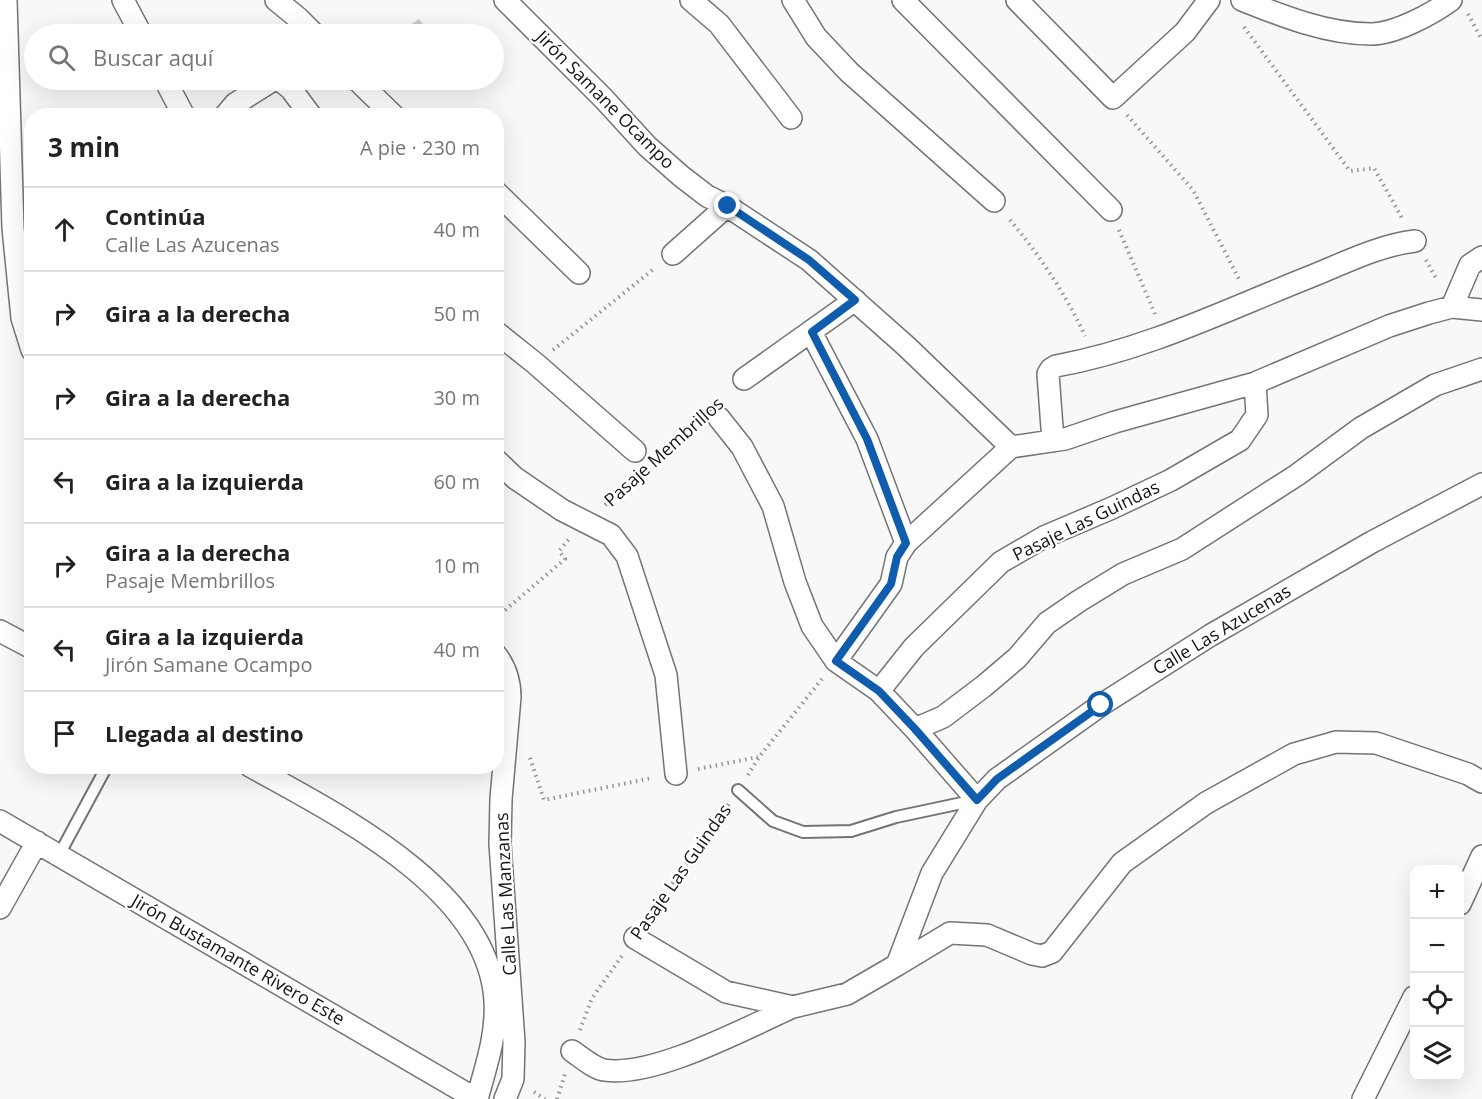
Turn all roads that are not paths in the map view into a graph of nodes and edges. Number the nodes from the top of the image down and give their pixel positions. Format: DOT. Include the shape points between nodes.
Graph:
graph roads {
  1 [pos="6,0"];
  2 [pos="123,0"];
  3 [pos="276,0"];
  4 [pos="505,0"];
  5 [pos="691,0"];
  6 [pos="793,0"];
  7 [pos="903,0"];
  8 [pos="1017,0"];
  9 [pos="1209,0"];
  10 [pos="1459,5"];
  11 [pos="1240,9"];
  12 [pos="136,24"];
  13 [pos="304,24"];
  14 [pos="170,90"];
  15 [pos="257,90"];
  16 [pos="292,90"];
  17 [pos="367,90"];
  18 [pos="180,108"];
  19 [pos="232,108"];
  20 [pos="305,108"];
  21 [pos="386,108"];
  22 [pos="791,118"];
  23 [pos="504,200"];
  24 [pos="994,201"];
  25 [pos="728,206"];
  26 [pos="1111,210"];
  27 [pos="15,227"];
  28 [pos="1415,241"];
  29 [pos="673,254"];
  30 [pos="1482,257"];
  31 [pos="579,273"];
  32 [pos="855,300"];
  33 [pos="1452,307"];
  34 [pos="1482,310"];
  35 [pos="24,324"];
  36 [pos="812,332"];
  37 [pos="504,338"];
  38 [pos="1482,369"];
  39 [pos="744,379"];
  40 [pos="1255,383"];
  41 [pos="710,418"];
  42 [pos="1053,441"];
  43 [pos="1011,447"];
  44 [pos="635,452"];
  45 [pos="504,468"];
  46 [pos="1482,484"];
  47 [pos="906,543"];
  48 [pos="0,632"];
  49 [pos="24,644"];
  50 [pos="836,661"];
  51 [pos="504,667"];
  52 [pos="879,691"];
  53 [pos="915,729"];
  54 [pos="504,765"];
  55 [pos="103,774"];
  56 [pos="264,774"];
  57 [pos="503,774"];
  58 [pos="676,774"];
  59 [pos="1482,782"];
  60 [pos="738,790"];
  61 [pos="977,800"];
  62 [pos="0,821"];
  63 [pos="37,842"];
  64 [pos="59,855"];
  65 [pos="1482,856"];
  66 [pos="1464,895"];
  67 [pos="0,908"];
  68 [pos="634,938"];
  69 [pos="897,966"];
  70 [pos="1410,1005"];
  71 [pos="793,1006"];
  72 [pos="572,1051"];
  73 [pos="450,1093"];
  74 [pos="476,1099"];
  75 [pos="505,1099"];
  76 [pos="1363,1099"];
  1 -- 27 [label="street"];
  2 -- 12 [label="street"];
  3 -- 13 [label="street"];
  4 -- 25 [label="street, Jirón Samane Ocampo" via="647,146 681,176"];
  5 -- 22 [label="street" via="718,24"];
  6 -- 24 [label="street" via="816,37 849,72"];
  7 -- 26 [label="street"];
  8 -- 9 [label="street" via="1113,99 1185,32"];
  10 -- 11 [label="street" via="1373,34"];
  14 -- 18 [label="street"];
  15 -- 19 [label="street"];
  16 -- 20 [label="street"];
  17 -- 21 [label="street"];
  23 -- 31 [label="street"];
  25 -- 29 [label="street"];
  25 -- 32 [label="street, Jirón Samane Ocampo" via="809,260"];
  27 -- 35 [label="street"];
  28 -- 42 [label="street" via="1348,261 1165,337 1095,359 1056,366 1048,374"];
  30 -- 33 [label="street" via="1470,266"];
  32 -- 36 [label="street"];
  32 -- 43 [label="street, Jirón Samane Ocampo"];
  33 -- 34 [label="street"];
  33 -- 40 [label="street" via="1389,326"];
  36 -- 39 [label="street"];
  36 -- 47 [label="street" via="867,439"];
  37 -- 44 [label="street"];
  38 -- 53 [label="street" via="1435,385 1361,428 1297,475 1182,549 1123,574 1080,601 1047,623 1017,658 984,686 943,717"];
  40 -- 42 [label="street"];
  40 -- 52 [label="street, Pasaje Las Guindas" via="1257,415 1240,440 1171,480 1044,537 1001,562 914,647"];
  41 -- 50 [label="street" via="742,447 773,506 812,626"];
  42 -- 43 [label="street"];
  43 -- 47 [label="street"];
  45 -- 58 [label="street" via="562,510 611,535 627,556 666,675"];
  46 -- 61 [label="street, Calle Las Azucenas" via="1211,635 1091,712 997,779"];
  47 -- 50 [label="street" via="897,557 891,584"];
  48 -- 49 [label="street"];
  50 -- 52 [label="street"];
  51 -- 54 [label="street, Calle Las Manzanas" via="510,682"];
  52 -- 53 [label="street"];
  53 -- 61 [label="street"];
  55 -- 64 [label="lane"];
  56 -- 74 [label="street" via="393,852 430,882 462,918 487,960 495,1000 493,1045"];
  57 -- 75 [label="street, Calle Las Manzanas" via="500,844 514,1042 513,1079"];
  59 -- 69 [label="street" via="1376,743 1336,742 1294,754 1206,803 1122,863 1052,952 1042,956 987,935 950,933"];
  60 -- 61 [label="lane" via="773,821 803,832 851,831"];
  61 -- 69 [label="street, Calle Las Azucenas" via="932,873"];
  62 -- 63 [label="street, Jirón Bustamante Rivero Este"];
  63 -- 64 [label="street, Jirón Bustamante Rivero Este"];
  63 -- 67 [label="street"];
  64 -- 73 [label="street, Jirón Bustamante Rivero Este"];
  65 -- 66 [label="street"];
  68 -- 71 [label="street" via="726,992"];
  69 -- 71 [label="street" via="847,994"];
  70 -- 76 [label="street"];
  71 -- 72 [label="street" via="677,1058 626,1071 601,1069"];
  73 -- 74 [label="street, Jirón Bustamante Rivero Este"];
}
